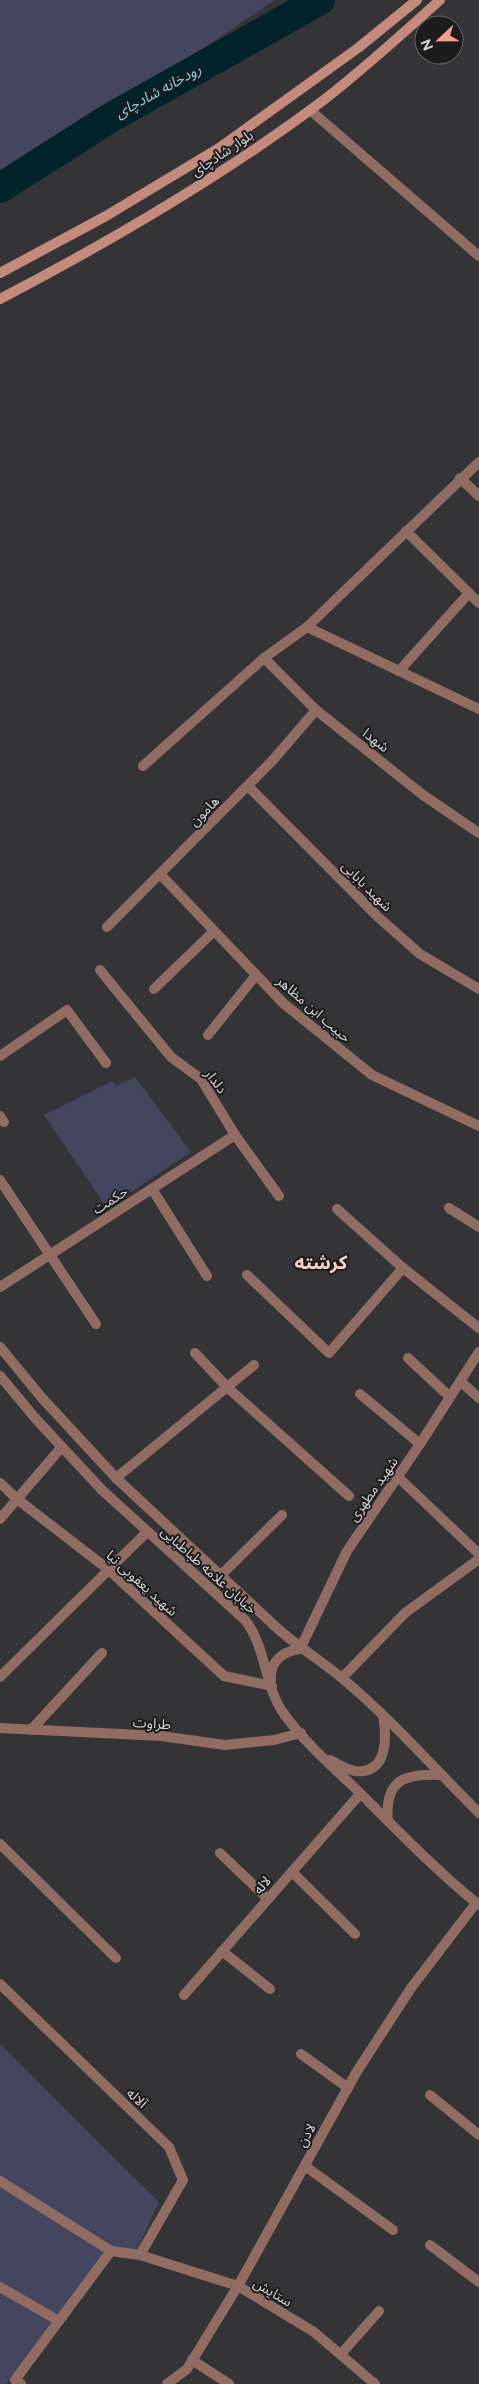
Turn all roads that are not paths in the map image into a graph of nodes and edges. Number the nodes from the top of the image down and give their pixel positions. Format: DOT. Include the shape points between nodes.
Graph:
graph roads {
  1 [pos="417,0"];
  2 [pos="440,0"];
  3 [pos="310,110"];
  4 [pos="479,256"];
  5 [pos="0,273"];
  6 [pos="0,299"];
  7 [pos="479,462"];
  8 [pos="460,478"];
  9 [pos="479,496"];
  10 [pos="406,531"];
  11 [pos="469,593"];
  12 [pos="479,602"];
  13 [pos="307,627"];
  14 [pos="264,658"];
  15 [pos="399,671"];
  16 [pos="479,709"];
  17 [pos="316,710"];
  18 [pos="143,766"];
  19 [pos="248,786"];
  20 [pos="479,834"];
  21 [pos="160,874"];
  22 [pos="107,927"];
  23 [pos="214,931"];
  24 [pos="100,970"];
  25 [pos="256,975"];
  26 [pos="479,988"];
  27 [pos="154,989"];
  28 [pos="208,1035"];
  29 [pos="0,1056"];
  30 [pos="106,1063"];
  31 [pos="479,1126"];
  32 [pos="235,1134"];
  33 [pos="0,1180"];
  34 [pos="152,1188"];
  35 [pos="279,1196"];
  36 [pos="449,1208"];
  37 [pos="337,1209"];
  38 [pos="479,1227"];
  39 [pos="50,1255"];
  40 [pos="402,1268"];
  41 [pos="247,1275"];
  42 [pos="207,1276"];
  43 [pos="0,1288"];
  44 [pos="96,1324"];
  45 [pos="479,1328"];
  46 [pos="0,1346"];
  47 [pos="479,1352"];
  48 [pos="195,1353"];
  49 [pos="408,1358"];
  50 [pos="254,1366"];
  51 [pos="0,1376"];
  52 [pos="460,1381"];
  53 [pos="228,1388"];
  54 [pos="360,1394"];
  55 [pos="450,1396"];
  56 [pos="479,1398"];
  57 [pos="75,1436"];
  58 [pos="420,1444"];
  59 [pos="61,1448"];
  60 [pos="398,1477"];
  61 [pos="116,1478"];
  62 [pos="0,1483"];
  63 [pos="102,1490"];
  64 [pos="349,1496"];
  65 [pos="17,1499"];
  66 [pos="282,1515"];
  67 [pos="0,1520"];
  68 [pos="160,1520"];
  69 [pos="147,1532"];
  70 [pos="479,1554"];
  71 [pos="479,1559"];
  72 [pos="108,1570"];
  73 [pos="220,1576"];
  74 [pos="300,1648"];
  75 [pos="102,1653"];
  76 [pos="0,1677"];
  77 [pos="342,1678"];
  78 [pos="272,1686"];
  79 [pos="383,1715"];
  80 [pos="0,1728"];
  81 [pos="31,1730"];
  82 [pos="301,1733"];
  83 [pos="322,1756"];
  84 [pos="442,1776"];
  85 [pos="360,1794"];
  86 [pos="479,1813"];
  87 [pos="388,1821"];
  88 [pos="0,1844"];
  89 [pos="220,1853"];
  90 [pos="292,1872"];
  91 [pos="268,1899"];
  92 [pos="477,1904"];
  93 [pos="356,1934"];
  94 [pos="222,1951"];
  95 [pos="116,1958"];
  96 [pos="0,1984"];
  97 [pos="270,1989"];
  98 [pos="184,1995"];
  99 [pos="301,2054"];
  100 [pos="348,2088"];
  101 [pos="430,2095"];
  102 [pos="479,2134"];
  103 [pos="304,2166"];
  104 [pos="0,2181"];
  105 [pos="393,2230"];
  106 [pos="430,2245"];
  107 [pos="111,2251"];
  108 [pos="140,2255"];
  109 [pos="479,2282"];
  110 [pos="0,2286"];
  111 [pos="238,2286"];
  112 [pos="379,2311"];
  113 [pos="59,2321"];
  114 [pos="341,2354"];
  115 [pos="192,2360"];
  116 [pos="21,2384"];
  117 [pos="167,2384"];
  118 [pos="228,2384"];
  119 [pos="375,2384"];
  1 -- 5 [label="main road, بلوار شادچای" via="358,48 219,148 106,216"];
  2 -- 3 [label="main road, بلوار شادچای" via="377,58"];
  3 -- 4 [label="street"];
  3 -- 6 [label="main road, بلوار شادچای" via="205,182 91,251"];
  7 -- 8 [label="street"];
  8 -- 9 [label="street"];
  8 -- 10 [label="street"];
  10 -- 11 [label="street"];
  10 -- 13 [label="street"];
  11 -- 12 [label="street"];
  11 -- 15 [label="street"];
  13 -- 14 [label="street"];
  13 -- 15 [label="street"];
  14 -- 17 [label="street, شهدا"];
  14 -- 18 [label="street"];
  15 -- 16 [label="street"];
  17 -- 19 [label="street, هامون"];
  17 -- 20 [label="street, شهدا"];
  19 -- 21 [label="street, هامون"];
  19 -- 26 [label="street, شهید بابایی" via="392,930 420,954"];
  21 -- 22 [label="street, هامون"];
  21 -- 23 [label="street, حبیب ابن مظاهر"];
  23 -- 25 [label="street, حبیب ابن مظاهر"];
  23 -- 27 [label="street"];
  24 -- 32 [label="street, دلدار" via="171,1057 201,1079"];
  25 -- 28 [label="street"];
  25 -- 31 [label="street, حبیب ابن مظاهر" via="283,1003 372,1075"];
  29 -- 30 [label="street" via="67,1010"];
  32 -- 34 [label="street, حکمت"];
  32 -- 35 [label="street, دلدار"];
  33 -- 39 [label="street"];
  34 -- 39 [label="street, حکمت"];
  34 -- 42 [label="street"];
  36 -- 38 [label="street"];
  37 -- 40 [label="street"];
  39 -- 43 [label="street, حکمت"];
  39 -- 44 [label="street"];
  40 -- 41 [label="street" via="329,1353"];
  40 -- 45 [label="street"];
  46 -- 57 [label="street, خیابان علامه طباطبایی"];
  47 -- 52 [label="street, شهید مطهری"];
  48 -- 53 [label="street"];
  49 -- 55 [label="street"];
  50 -- 53 [label="street"];
  51 -- 59 [label="street, خیابان علامه طباطبایی"];
  52 -- 55 [label="street, شهید مطهری"];
  52 -- 56 [label="street"];
  53 -- 61 [label="street"];
  53 -- 64 [label="street"];
  54 -- 58 [label="street"];
  55 -- 58 [label="street, شهید مطهری"];
  57 -- 59 [label="street"];
  57 -- 61 [label="street, خیابان علامه طباطبایی"];
  58 -- 60 [label="street, شهید مطهری"];
  59 -- 63 [label="street, خیابان علامه طباطبایی"];
  59 -- 65 [label="street"];
  60 -- 70 [label="street"];
  60 -- 74 [label="street, شهید مطهری" via="347,1551"];
  61 -- 63 [label="street"];
  61 -- 68 [label="street, خیابان علامه طباطبایی"];
  62 -- 65 [label="street, شهید یعقوبی نیا"];
  63 -- 69 [label="street, خیابان علامه طباطبایی"];
  65 -- 67 [label="street"];
  65 -- 72 [label="street, شهید یعقوبی نیا"];
  66 -- 73 [label="street"];
  68 -- 69 [label="street"];
  68 -- 73 [label="street, خیابان علامه طباطبایی"];
  69 -- 72 [label="street"];
  69 -- 78 [label="street, خیابان علامه طباطبایی" via="245,1620 258,1641"];
  71 -- 77 [label="street" via="405,1613"];
  72 -- 76 [label="street"];
  72 -- 78 [label="street, شهید یعقوبی نیا" via="224,1676"];
  73 -- 74 [label="street, خیابان علامه طباطبایی"];
  74 -- 77 [label="street, خیابان علامه طباطبایی"];
  74 -- 78 [label="street" via="280,1656 273,1665"];
  75 -- 81 [label="street"];
  77 -- 79 [label="street, خیابان علامه طباطبایی"];
  78 -- 82 [label="street, خیابان علامه طباطبایی" via="283,1713"];
  79 -- 83 [label="street" via="386,1732 384,1753 367,1771 354,1771"];
  79 -- 84 [label="street, خیابان علامه طباطبایی"];
  80 -- 81 [label="street, طراوت"];
  81 -- 82 [label="street, طراوت" via="161,1736 225,1745 274,1740"];
  82 -- 83 [label="street, خیابان علامه طباطبایی"];
  83 -- 85 [label="street, خیابان علامه طباطبایی"];
  84 -- 86 [label="street, خیابان علامه طباطبایی"];
  84 -- 87 [label="street" via="416,1775 400,1780 388,1796"];
  85 -- 87 [label="street, خیابان علامه طباطبایی"];
  85 -- 90 [label="street, لاله"];
  87 -- 92 [label="street, خیابان علامه طباطبایی"];
  88 -- 95 [label="street"];
  89 -- 91 [label="street"];
  90 -- 91 [label="street, لاله"];
  90 -- 93 [label="street"];
  91 -- 94 [label="street, لاله"];
  92 -- 100 [label="street, لادن" via="411,1988"];
  94 -- 97 [label="street"];
  94 -- 98 [label="street, لاله"];
  96 -- 108 [label="street, آلاله" via="169,2147 183,2180"];
  99 -- 100 [label="street"];
  100 -- 103 [label="street, لادن"];
  101 -- 102 [label="street"];
  103 -- 105 [label="street"];
  103 -- 111 [label="street, لادن"];
  104 -- 107 [label="street"];
  106 -- 109 [label="street"];
  107 -- 108 [label="street, ستایش"];
  107 -- 113 [label="street"];
  108 -- 111 [label="street, ستایش"];
  110 -- 113 [label="street"];
  111 -- 114 [label="street, ستایش" via="314,2332"];
  111 -- 115 [label="street, لادن"];
  112 -- 114 [label="street"];
  113 -- 116 [label="street" via="15,2380"];
  114 -- 119 [label="street, ستایش"];
  115 -- 117 [label="street, لادن" via="187,2369"];
  115 -- 118 [label="street"];
}
